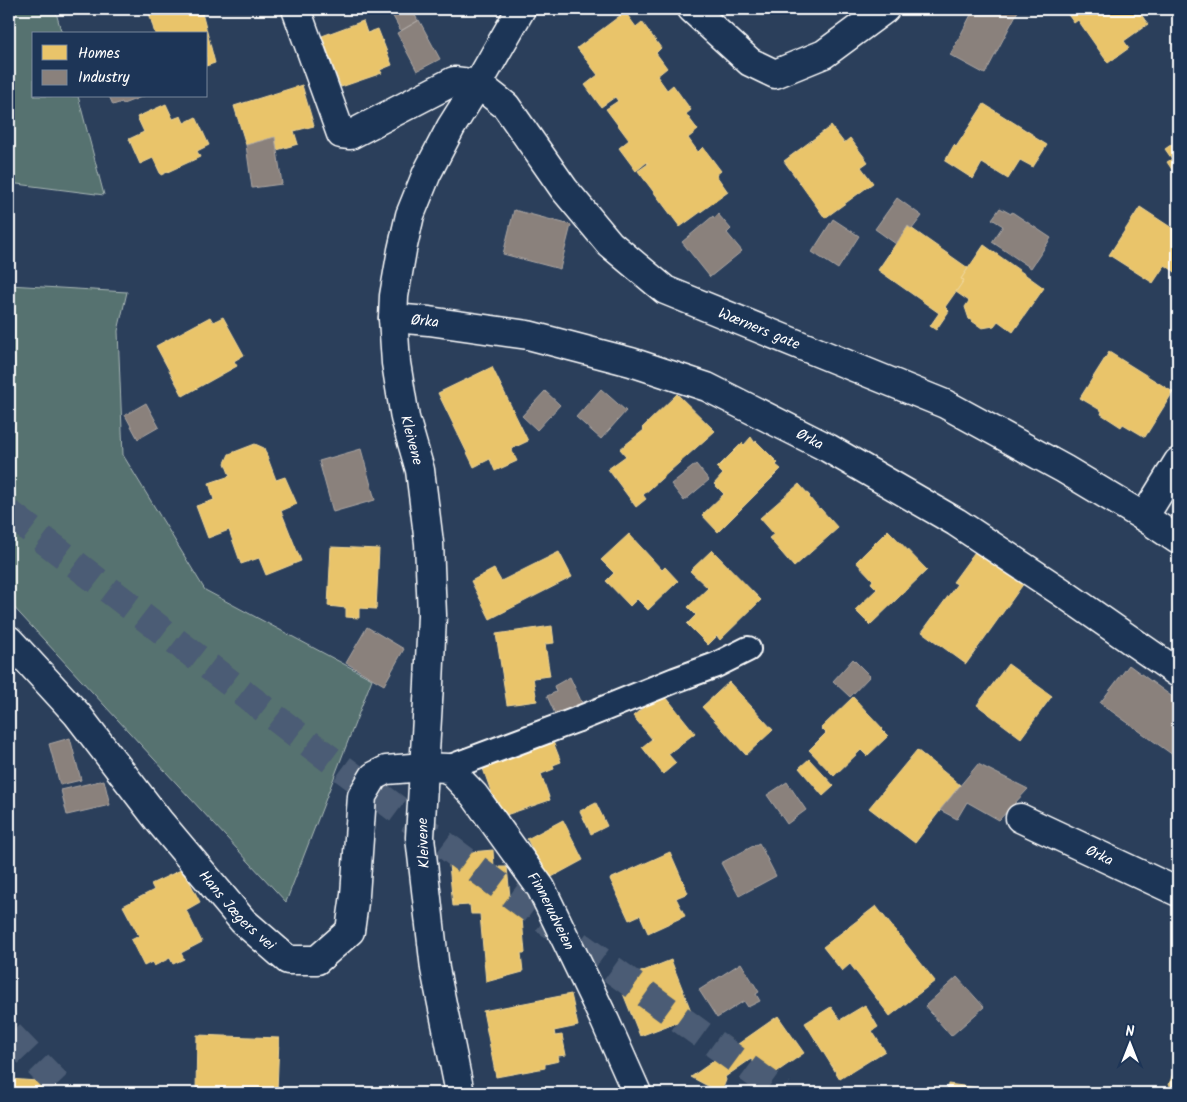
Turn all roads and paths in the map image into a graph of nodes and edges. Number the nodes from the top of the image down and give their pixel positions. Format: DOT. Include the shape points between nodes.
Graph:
graph roads {
  1 [pos="296,9"];
  2 [pos="521,9"];
  3 [pos="692,9"];
  4 [pos="885,9"];
  5 [pos="478,84"];
  6 [pos="394,307"];
  7 [pos="1178,462"];
  8 [pos="1144,517"];
  9 [pos="1178,540"];
  10 [pos="9,640"];
  11 [pos="748,649"];
  12 [pos="1178,673"];
  13 [pos="436,767"];
  14 [pos="1020,818"];
  15 [pos="1178,892"];
  16 [pos="460,1093"];
  17 [pos="637,1093"];
  1 -- 5 [label="street" via="342,134 350,135 454,81"];
  2 -- 5 [label="street"];
  3 -- 4 [label="street" via="750,62 775,74 824,54"];
  5 -- 6 [label="street, Kleivene" via="427,173 410,215"];
  5 -- 8 [label="street, Wærners gate" via="506,106 564,189 610,244 665,290 945,404"];
  6 -- 12 [label="street, Ørka" via="429,321 528,335 631,362 707,387 828,448 956,522"];
  6 -- 13 [label="street, Kleivene" via="396,363 405,418 420,470 429,543"];
  7 -- 8 [label="street"];
  8 -- 9 [label="street, Wærners gate"];
  10 -- 13 [label="street, Hans Jægers vei" via="77,714 159,822 243,921 288,960 317,960 350,931 362,796 374,776 386,770"];
  11 -- 13 [label="lane" via="716,665 576,720"];
  13 -- 16 [label="street, Kleivene" via="420,836 435,969"];
  13 -- 17 [label="street, Finnerudveien" via="474,795 541,888"];
  14 -- 15 [label="street, Ørka"];
}
